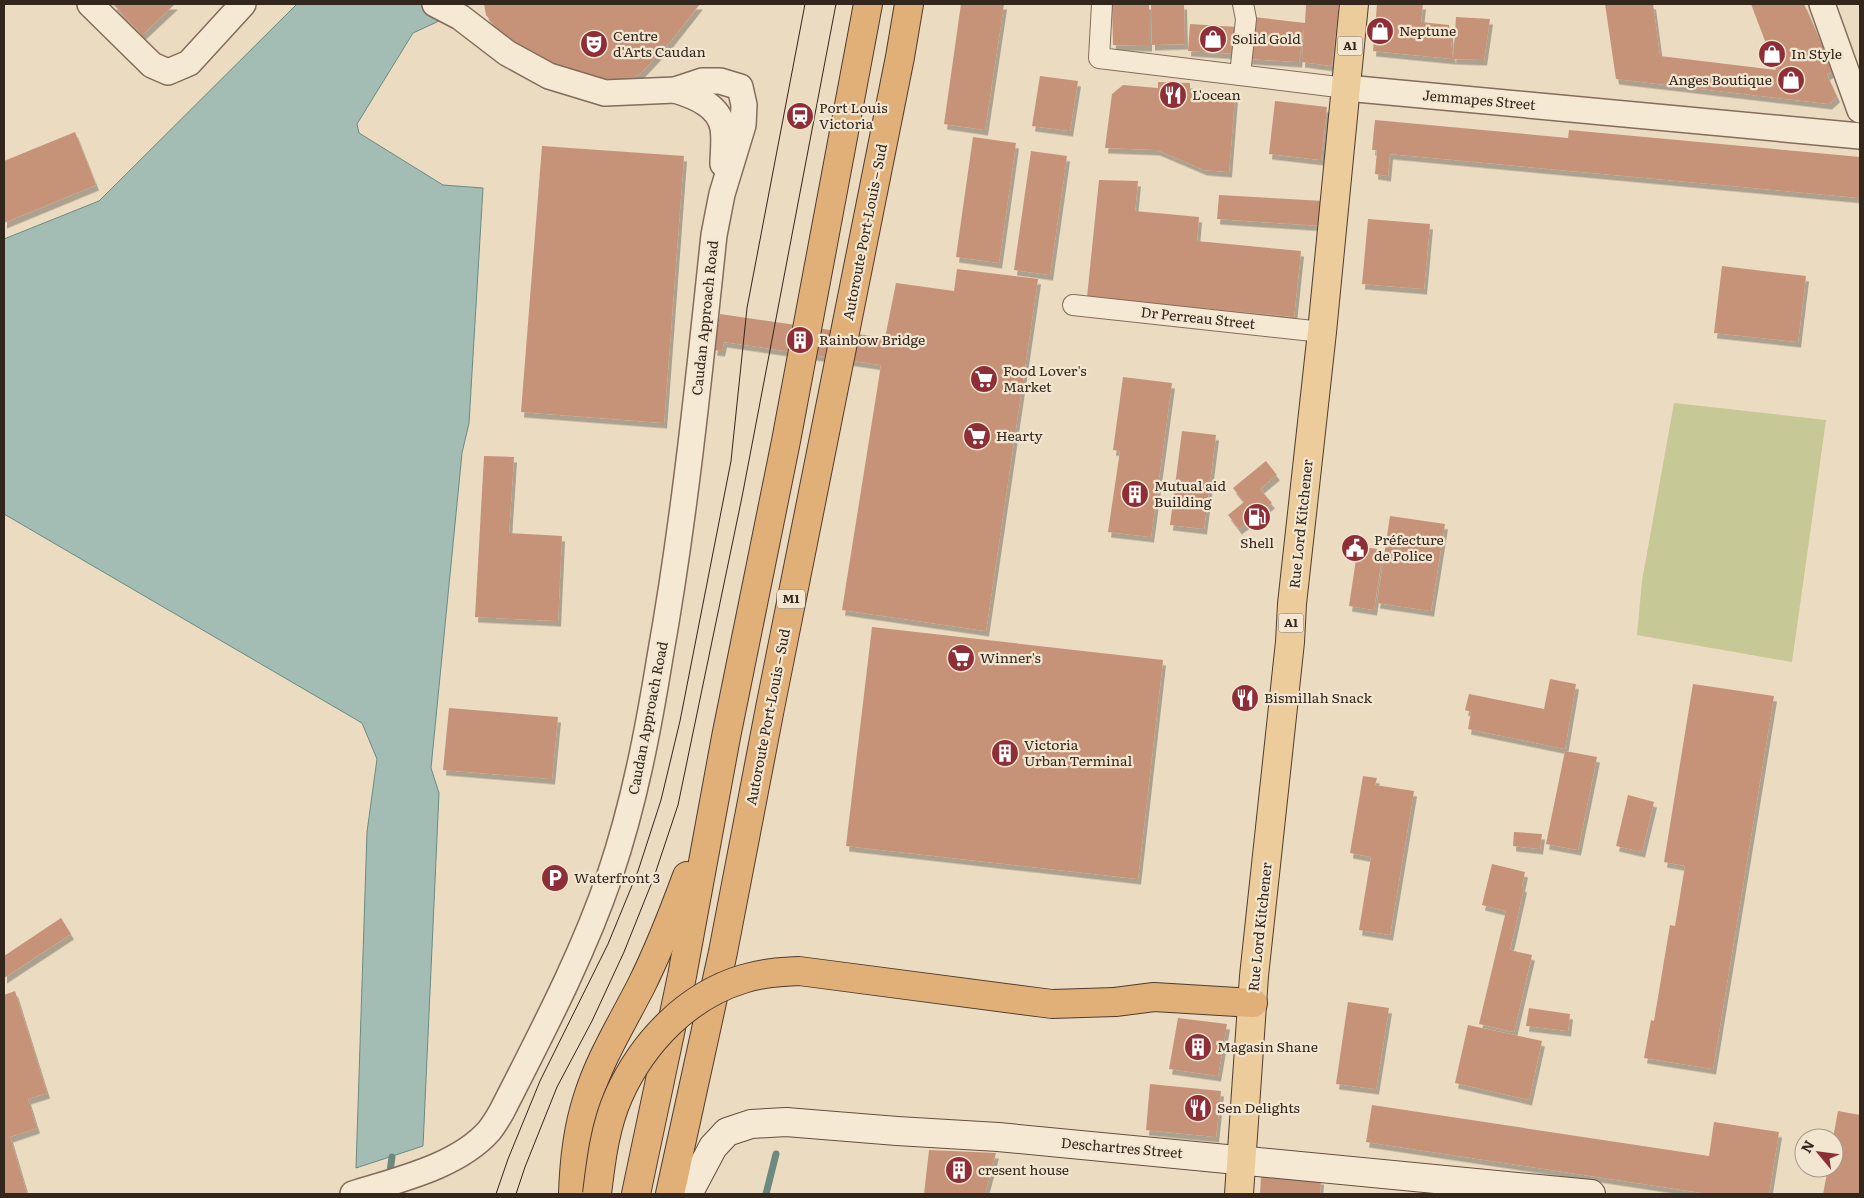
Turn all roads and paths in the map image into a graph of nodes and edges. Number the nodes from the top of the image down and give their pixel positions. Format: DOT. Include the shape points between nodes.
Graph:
graph roads {
  1 [pos="90,4"];
  2 [pos="243,4"];
  3 [pos="868,4"];
  4 [pos="909,4"];
  5 [pos="1102,4"];
  6 [pos="1243,4"];
  7 [pos="1354,4"];
  8 [pos="1822,4"];
  9 [pos="442,8"];
  10 [pos="1850,52"];
  11 [pos="1240,75"];
  12 [pos="1346,88"];
  13 [pos="674,90"];
  14 [pos="1860,110"];
  15 [pos="1860,136"];
  16 [pos="722,194"];
  17 [pos="1073,305"];
  18 [pos="1322,332"];
  19 [pos="714,802"];
  20 [pos="747,823"];
  21 [pos="1252,1003"];
  22 [pos="1240,1159"];
  23 [pos="354,1194"];
  24 [pos="573,1194"];
  25 [pos="597,1194"];
  26 [pos="636,1194"];
  27 [pos="670,1194"];
  28 [pos="687,1194"];
  29 [pos="1239,1194"];
  30 [pos="1591,1194"];
  1 -- 2 [label="street" via="152,65 168,72 189,63"];
  3 -- 19 [label="highway"];
  4 -- 20 [label="highway, Autoroute Port-Louis – Sud / M1"];
  5 -- 11 [label="street, Jemmapes Street" via="1100,58"];
  6 -- 11 [label="street" via="1246,19"];
  7 -- 12 [label="main road, Rue Lord Kitchener / A1"];
  8 -- 10 [label="street"];
  9 -- 13 [label="street" via="460,17 507,54 549,76 605,93"];
  10 -- 14 [label="street"];
  11 -- 12 [label="street, Jemmapes Street"];
  12 -- 15 [label="street, Jemmapes Street"];
  12 -- 18 [label="main road, Rue Lord Kitchener / A1"];
  13 -- 16 [label="street" via="700,99 714,110 723,127"];
  13 -- 16 [label="street" via="702,81 720,81 740,87 744,105 743,125"];
  16 -- 23 [label="street, Caudan Approach Road" via="714,235 692,440 668,616 632,802 610,874 587,936 502,1112 488,1131 448,1161"];
  17 -- 18 [label="street, Dr Perreau Street"];
  18 -- 21 [label="main road, Rue Lord Kitchener / A1"];
  19 -- 24 [label="highway" via="667,929 597,1070 579,1131"];
  19 -- 26 [label="highway" via="682,976"];
  20 -- 27 [label="highway, Autoroute Port-Louis – Sud / M1"];
  20 -- 28 [label="highway" via="739,935"];
  21 -- 22 [label="main road, Rue Lord Kitchener / A1"];
  21 -- 25 [label="highway, bridge" via="1154,997 1052,1004 799,971 742,979 690,1006 648,1046 619,1095 601,1160"];
  22 -- 28 [label="main road, Deschartres Street" via="998,1137 786,1122 751,1124 727,1132 713,1147"];
  22 -- 29 [label="main road, Rue Lord Kitchener / A1"];
  22 -- 30 [label="main road, Deschartres Street"];
}
